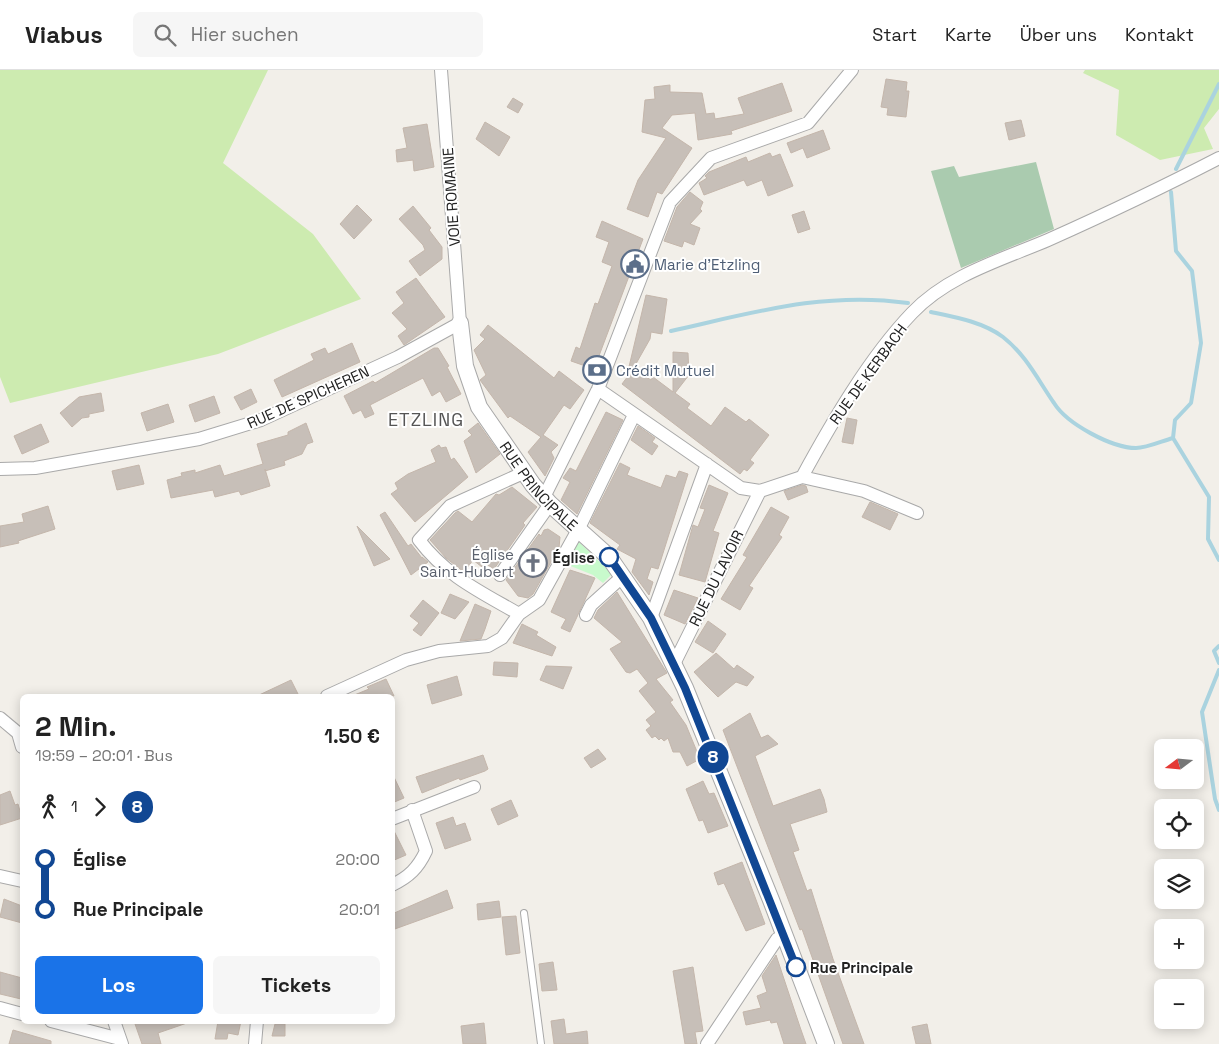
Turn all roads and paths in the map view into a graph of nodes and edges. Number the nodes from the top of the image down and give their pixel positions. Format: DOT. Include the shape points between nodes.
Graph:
graph roads {
  1 [pos="441,70"];
  2 [pos="852,70"];
  3 [pos="1219,158"];
  4 [pos="460,323"];
  5 [pos="598,388"];
  6 [pos="634,415"];
  7 [pos="707,464"];
  8 [pos="0,469"];
  9 [pos="523,473"];
  10 [pos="802,477"];
  11 [pos="760,491"];
  12 [pos="547,501"];
  13 [pos="916,512"];
  14 [pos="579,528"];
  15 [pos="500,575"];
  16 [pos="622,577"];
  17 [pos="519,614"];
  18 [pos="586,615"];
  19 [pos="651,618"];
  20 [pos="673,666"];
  21 [pos="331,694"];
  22 [pos="0,718"];
  23 [pos="20,740"];
  24 [pos="474,787"];
  25 [pos="412,810"];
  26 [pos="395,818"];
  27 [pos="0,876"];
  28 [pos="20,881"];
  29 [pos="395,884"];
  30 [pos="524,912"];
  31 [pos="784,935"];
  32 [pos="0,1008"];
  33 [pos="20,1013"];
  34 [pos="61,1024"];
  35 [pos="115,1024"];
  36 [pos="257,1024"];
  37 [pos="121,1042"];
  38 [pos="254,1044"];
  39 [pos="541,1044"];
  40 [pos="707,1044"];
  41 [pos="826,1044"];
  1 -- 4 [label="street, VOIE ROMAINE"];
  2 -- 5 [label="street" via="808,123 711,158 670,202"];
  3 -- 10 [label="street, RUE DE KERBACH" via="1048,240 953,280 912,312 868,368 830,425"];
  4 -- 8 [label="street, RUE DE SPICHEREN" via="398,357 261,420 199,439 35,468"];
  4 -- 9 [label="street, RUE PRINCIPALE" via="465,366 480,407"];
  5 -- 6 [label="street"];
  5 -- 12 [label="street"];
  6 -- 7 [label="street"];
  6 -- 14 [label="street"];
  7 -- 11 [label="street" via="741,488"];
  7 -- 19 [label="street"];
  9 -- 12 [label="street, RUE PRINCIPALE"];
  9 -- 17 [label="street" via="450,506 419,540 434,559 460,580"];
  10 -- 11 [label="street"];
  10 -- 13 [label="street" via="864,491"];
  11 -- 20 [label="street, RUE DU LAVOIR"];
  12 -- 14 [label="street, RUE PRINCIPALE"];
  12 -- 15 [label="street"];
  14 -- 16 [label="street, RUE PRINCIPALE" via="609,557"];
  14 -- 17 [label="street" via="539,600"];
  16 -- 18 [label="street"];
  16 -- 19 [label="street, RUE PRINCIPALE"];
  17 -- 21 [label="street" via="502,638 488,646 439,651 406,660"];
  19 -- 20 [label="street, RUE PRINCIPALE"];
  20 -- 31 [label="street, RUE PRINCIPALE" via="685,688"];
  22 -- 23 [label="street" via="18,733"];
  24 -- 25 [label="street"];
  25 -- 26 [label="street"];
  25 -- 29 [label="street" via="426,851 419,866 406,879"];
  27 -- 28 [label="street"];
  30 -- 39 [label="lane"];
  31 -- 40 [label="street" via="777,939"];
  31 -- 41 [label="street, RUE PRINCIPALE"];
  32 -- 33 [label="street"];
  34 -- 37 [label="street"];
  35 -- 37 [label="street"];
  36 -- 38 [label="street"];
}
